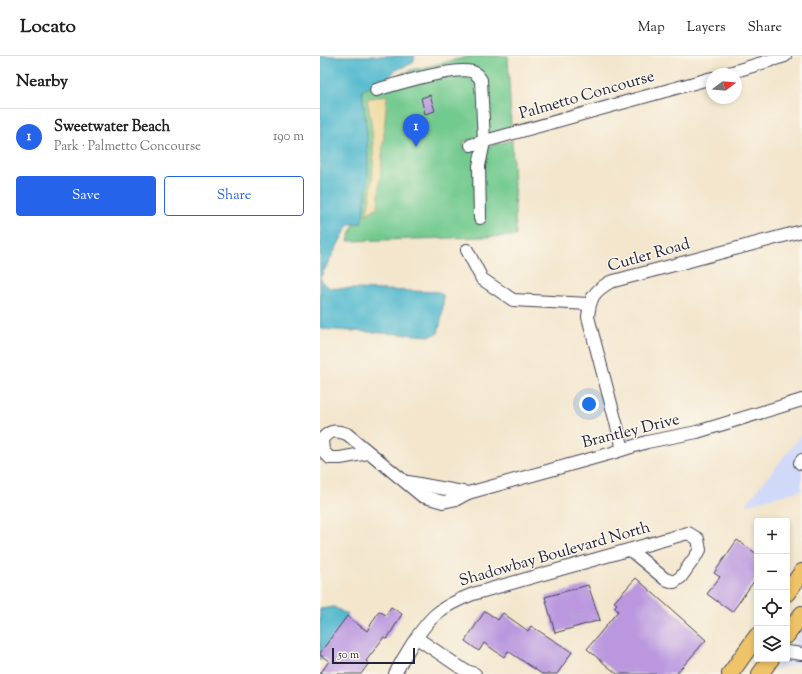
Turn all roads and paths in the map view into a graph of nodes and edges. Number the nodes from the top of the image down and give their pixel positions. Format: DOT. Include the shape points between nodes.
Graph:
graph roads {
  1 [pos="785,56"];
  2 [pos="742,69"];
  3 [pos="706,80"];
  4 [pos="376,90"];
  5 [pos="484,142"];
  6 [pos="470,145"];
  7 [pos="480,218"];
  8 [pos="802,230"];
  9 [pos="467,250"];
  10 [pos="589,304"];
  11 [pos="802,400"];
  12 [pos="623,449"];
  13 [pos="368,453"];
  14 [pos="406,482"];
  15 [pos="443,489"];
  16 [pos="468,493"];
  17 [pos="443,502"];
  18 [pos="630,550"];
  19 [pos="802,572"];
  20 [pos="789,590"];
  21 [pos="802,614"];
  22 [pos="790,631"];
  23 [pos="417,638"];
  24 [pos="754,641"];
  25 [pos="790,652"];
  26 [pos="802,654"];
  27 [pos="769,662"];
  28 [pos="395,674"];
  29 [pos="475,674"];
  30 [pos="730,674"];
  31 [pos="760,674"];
  1 -- 2 [label="street"];
  3 -- 5 [label="street, Palmetto Concourse"];
  4 -- 5 [label="street" via="443,73 475,72 481,80"];
  5 -- 6 [label="street, Palmetto Concourse"];
  5 -- 7 [label="street" via="479,166"];
  8 -- 10 [label="street, Cutler Road" via="610,282 598,289"];
  9 -- 10 [label="street" via="476,272 482,279 513,300"];
  10 -- 12 [label="street" via="588,317 592,339"];
  11 -- 12 [label="street, Brantley Drive" via="697,432"];
  12 -- 16 [label="street, Brantley Drive"];
  13 -- 14 [label="street, Brantley Drive"];
  14 -- 15 [label="street, Brantley Drive"];
  14 -- 17 [label="street, Brantley Drive" via="422,496"];
  15 -- 16 [label="street, Brantley Drive"];
  15 -- 17 [label="street"];
  16 -- 17 [label="street, Brantley Drive"];
  18 -- 18 [label="street, Shadowbay Boulevard North" via="688,533 698,539 700,550 681,577 674,582 665,579"];
  18 -- 23 [label="street, Shadowbay Boulevard North" via="455,601 435,615"];
  19 -- 20 [label="main road"];
  21 -- 22 [label="main road"];
  23 -- 28 [label="street, Shadowbay Boulevard North"];
  23 -- 29 [label="street" via="464,670"];
  24 -- 30 [label="main road"];
  25 -- 26 [label="street"];
  27 -- 31 [label="main road"];
}
